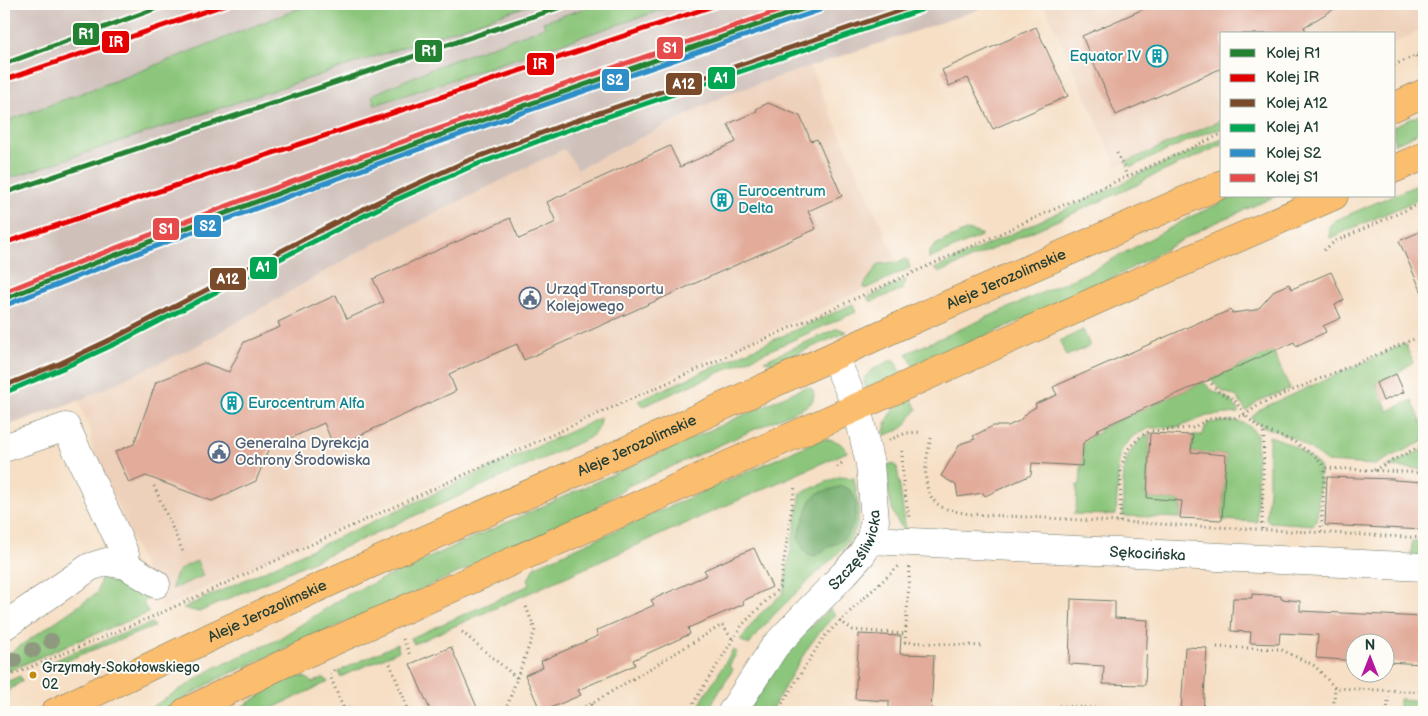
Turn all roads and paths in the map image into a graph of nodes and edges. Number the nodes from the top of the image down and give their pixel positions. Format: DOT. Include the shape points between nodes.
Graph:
graph roads {
  1 [pos="1424,52"];
  2 [pos="1416,56"];
  3 [pos="1396,63"];
  4 [pos="1424,74"];
  5 [pos="1424,93"];
  6 [pos="1396,106"];
  7 [pos="1220,135"];
  8 [pos="1117,153"];
  9 [pos="1424,156"];
  10 [pos="1396,169"];
  11 [pos="1126,176"];
  12 [pos="1220,185"];
  13 [pos="1329,198"];
  14 [pos="1424,202"];
  15 [pos="1324,250"];
  16 [pos="1414,339"];
  17 [pos="834,356"];
  18 [pos="1208,380"];
  19 [pos="856,408"];
  20 [pos="1245,415"];
  21 [pos="1264,431"];
  22 [pos="922,432"];
  23 [pos="931,438"];
  24 [pos="883,443"];
  25 [pos="1424,444"];
  26 [pos="4,448"];
  27 [pos="902,451"];
  28 [pos="1326,468"];
  29 [pos="1374,470"];
  30 [pos="1424,473"];
  31 [pos="154,486"];
  32 [pos="795,486"];
  33 [pos="1120,522"];
  34 [pos="1262,529"];
  35 [pos="1321,532"];
  36 [pos="1424,538"];
  37 [pos="870,540"];
  38 [pos="183,552"];
  39 [pos="911,555"];
  40 [pos="126,565"];
  41 [pos="1424,567"];
  42 [pos="156,584"];
  43 [pos="525,604"];
  44 [pos="840,622"];
  45 [pos="4,626"];
  46 [pos="462,632"];
  47 [pos="905,634"];
  48 [pos="403,638"];
  49 [pos="733,640"];
  50 [pos="983,646"];
  51 [pos="1217,647"];
  52 [pos="410,655"];
  53 [pos="390,664"];
  54 [pos="4,678"];
  55 [pos="517,678"];
  56 [pos="1335,688"];
  57 [pos="335,689"];
  58 [pos="1389,691"];
  59 [pos="1424,692"];
  60 [pos="592,704"];
  61 [pos="1058,706"];
  62 [pos="343,707"];
  63 [pos="55,712"];
  64 [pos="185,712"];
  65 [pos="345,712"];
  66 [pos="363,712"];
  67 [pos="408,712"];
  68 [pos="509,712"];
  69 [pos="571,712"];
  70 [pos="596,712"];
  71 [pos="688,712"];
  72 [pos="732,712"];
  73 [pos="777,712"];
  74 [pos="1152,712"];
  75 [pos="1333,712"];
  76 [pos="1387,712"];
  1 -- 2 [label="path"];
  2 -- 3 [label="path"];
  2 -- 4 [label="path"];
  5 -- 6 [label="main road"];
  7 -- 11 [label="path"];
  8 -- 11 [label="path"];
  9 -- 10 [label="main road"];
  11 -- 54 [label="path" via="154,616"];
  12 -- 17 [label="main road, Aleje Jerozolimskie"];
  13 -- 19 [label="main road"];
  14 -- 15 [label="path" via="1334,242"];
  16 -- 20 [label="path" via="1260,404"];
  17 -- 19 [label="street, Szczęśliwicka"];
  17 -- 63 [label="main road, Aleje Jerozolimskie" via="296,598"];
  18 -- 20 [label="path" via="1220,393 1234,399"];
  19 -- 37 [label="street, Szczęśliwicka" via="870,464 875,504"];
  19 -- 64 [label="main road" via="285,663"];
  20 -- 21 [label="path"];
  20 -- 33 [label="path" via="1218,417 1192,428 1150,431 1141,436 1128,449 1121,467"];
  21 -- 28 [label="path" via="1293,441"];
  21 -- 34 [label="path"];
  22 -- 24 [label="path" via="906,433"];
  23 -- 33 [label="path" via="926,456 926,482 931,496 941,506 969,514"];
  25 -- 29 [label="path"];
  26 -- 40 [label="street" via="66,427 118,538"];
  27 -- 39 [label="path" via="903,481 913,535"];
  28 -- 29 [label="path"];
  28 -- 35 [label="path"];
  29 -- 30 [label="path"];
  31 -- 38 [label="path"];
  32 -- 49 [label="path" via="780,587 742,625"];
  33 -- 34 [label="path"];
  34 -- 35 [label="path"];
  35 -- 36 [label="path"];
  37 -- 39 [label="street, Sękocińska"];
  37 -- 72 [label="street, Szczęśliwicka" via="844,574 774,646"];
  39 -- 41 [label="street, Sękocińska"];
  39 -- 44 [label="path"];
  39 -- 47 [label="path"];
  40 -- 42 [label="street"];
  40 -- 45 [label="street" via="106,562 90,567"];
  43 -- 55 [label="path" via="535,630"];
  44 -- 47 [label="path" via="853,630"];
  44 -- 73 [label="path" via="824,638"];
  46 -- 55 [label="path"];
  47 -- 50 [label="path" via="905,642"];
  48 -- 52 [label="path"];
  49 -- 60 [label="path" via="722,625"];
  49 -- 71 [label="path"];
  51 -- 56 [label="path" via="1280,649 1315,666"];
  53 -- 67 [label="path"];
  55 -- 68 [label="path" via="507,707"];
  56 -- 58 [label="path"];
  56 -- 75 [label="path"];
  57 -- 62 [label="path"];
  58 -- 59 [label="path"];
  58 -- 76 [label="path"];
  60 -- 69 [label="path"];
  60 -- 70 [label="path"];
  61 -- 74 [label="path"];
  62 -- 65 [label="path"];
  62 -- 66 [label="path"];
}
